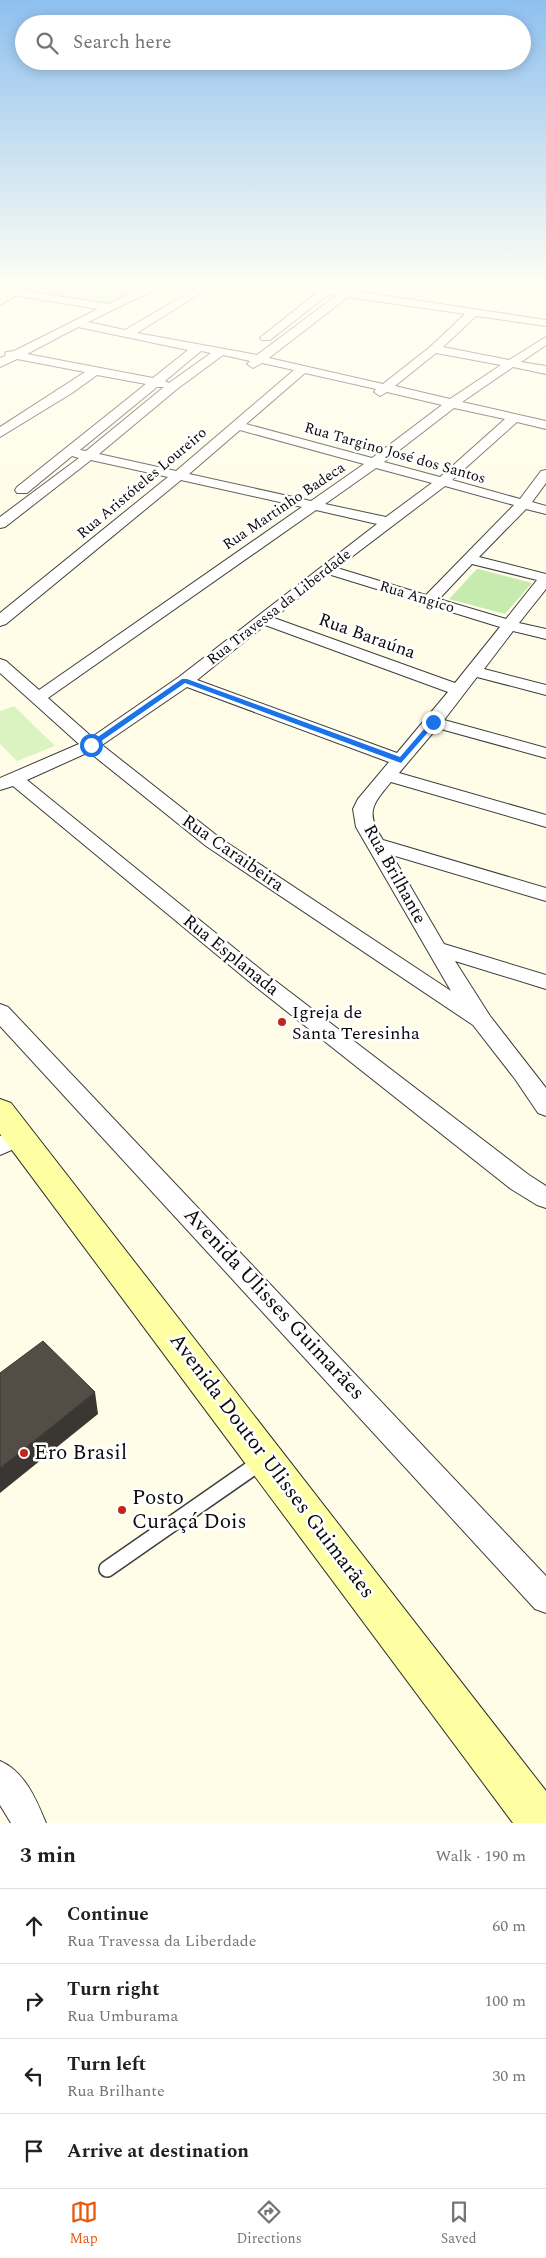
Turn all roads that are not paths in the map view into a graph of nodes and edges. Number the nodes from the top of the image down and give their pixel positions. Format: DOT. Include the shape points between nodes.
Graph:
graph roads {
  1 [pos="80,368"];
  2 [pos="170,368"];
  3 [pos="198,368"];
  4 [pos="279,368"];
  5 [pos="410,368"];
  6 [pos="505,368"];
  7 [pos="94,371"];
  8 [pos="299,373"];
  9 [pos="154,382"];
  10 [pos="173,386"];
  11 [pos="387,387"];
  12 [pos="375,395"];
  13 [pos="447,407"];
  14 [pos="511,421"];
  15 [pos="546,425"];
  16 [pos="236,426"];
  17 [pos="0,433"];
  18 [pos="546,434"];
  19 [pos="71,452"];
  20 [pos="89,456"];
  21 [pos="374,463"];
  22 [pos="546,474"];
  23 [pos="177,477"];
  24 [pos="442,482"];
  25 [pos="8,501"];
  26 [pos="316,505"];
  27 [pos="522,505"];
  28 [pos="546,510"];
  29 [pos="388,522"];
  30 [pos="0,524"];
  31 [pos="470,559"];
  32 [pos="326,569"];
  33 [pos="546,578"];
  34 [pos="428,601"];
  35 [pos="262,620"];
  36 [pos="0,621"];
  37 [pos="509,625"];
  38 [pos="546,634"];
  39 [pos="0,664"];
  40 [pos="474,671"];
  41 [pos="185,681"];
  42 [pos="458,690"];
  43 [pos="546,690"];
  44 [pos="39,697"];
  45 [pos="433,722"];
  46 [pos="91,745"];
  47 [pos="546,753"];
  48 [pos="401,760"];
  49 [pos="387,775"];
  50 [pos="8,782"];
  51 [pos="546,821"];
  52 [pos="378,845"];
  53 [pos="546,895"];
  54 [pos="437,949"];
  55 [pos="546,982"];
  56 [pos="0,1012"];
  57 [pos="483,1021"];
  58 [pos="540,1085"];
  59 [pos="546,1107"];
  60 [pos="7,1131"];
  61 [pos="546,1198"];
  62 [pos="266,1458"];
  63 [pos="107,1569"];
  64 [pos="546,1598"];
  65 [pos="0,1778"];
  66 [pos="29,1823"];
  67 [pos="542,1823"];
  1 -- 7 [label="street"];
  2 -- 9 [label="street"];
  3 -- 10 [label="street"];
  4 -- 8 [label="street"];
  5 -- 11 [label="street"];
  6 -- 13 [label="street, Rua Martinho Badeca"];
  7 -- 9 [label="street"];
  7 -- 17 [label="street"];
  8 -- 11 [label="street"];
  8 -- 12 [label="street"];
  8 -- 16 [label="street, Rua Aristóteles Loureiro"];
  9 -- 10 [label="street"];
  9 -- 19 [label="street"];
  10 -- 20 [label="street"];
  11 -- 12 [label="street"];
  11 -- 13 [label="street"];
  12 -- 13 [label="street"];
  13 -- 14 [label="street"];
  13 -- 21 [label="street, Rua Martinho Badeca"];
  14 -- 15 [label="street"];
  14 -- 18 [label="street"];
  14 -- 24 [label="street, Rua Travessa da Liberdade"];
  16 -- 21 [label="street, Rua Targino José dos Santos"];
  16 -- 23 [label="street, Rua Aristóteles Loureiro"];
  19 -- 20 [label="street"];
  19 -- 25 [label="street"];
  20 -- 23 [label="street"];
  20 -- 30 [label="street"];
  21 -- 24 [label="street, Rua Targino José dos Santos"];
  21 -- 26 [label="street, Rua Martinho Badeca"];
  22 -- 27 [label="street"];
  23 -- 26 [label="street"];
  23 -- 36 [label="street, Rua Aristóteles Loureiro"];
  24 -- 27 [label="street, Rua Targino José dos Santos"];
  24 -- 29 [label="street, Rua Travessa da Liberdade"];
  26 -- 29 [label="street"];
  26 -- 44 [label="street, Rua Martinho Badeca"];
  27 -- 28 [label="street, Rua Targino José dos Santos"];
  27 -- 31 [label="street"];
  29 -- 32 [label="street, Rua Travessa da Liberdade"];
  31 -- 33 [label="street"];
  31 -- 34 [label="street"];
  32 -- 34 [label="street, Rua Angico"];
  32 -- 35 [label="street, Rua Travessa da Liberdade"];
  33 -- 37 [label="street, Rua Brilhante"];
  34 -- 37 [label="street, Rua Angico"];
  35 -- 41 [label="street, Rua Travessa da Liberdade"];
  35 -- 42 [label="street, Rua Baraúna"];
  37 -- 38 [label="street, Rua Angico"];
  37 -- 40 [label="street, Rua Brilhante"];
  39 -- 44 [label="street, Rua Caraibeira"];
  40 -- 42 [label="street, Rua Brilhante"];
  40 -- 43 [label="street"];
  41 -- 46 [label="street, Rua Travessa da Liberdade"];
  41 -- 48 [label="street"];
  42 -- 45 [label="street, Rua Brilhante"];
  44 -- 46 [label="street, Rua Caraibeira"];
  45 -- 47 [label="street"];
  45 -- 48 [label="street, Rua Brilhante"];
  46 -- 50 [label="street, Rua Travessa da Liberdade"];
  46 -- 57 [label="street, Rua Caraibeira" via="213,842"];
  48 -- 49 [label="street, Rua Brilhante"];
  49 -- 51 [label="street"];
  49 -- 52 [label="street, Rua Brilhante" via="362,809 366,827"];
  50 -- 61 [label="street, Rua Esplanada" via="520,1182"];
  52 -- 53 [label="street"];
  52 -- 54 [label="street, Rua Brilhante"];
  54 -- 55 [label="street"];
  54 -- 57 [label="street, Rua Brilhante"];
  56 -- 64 [label="street, Avenida Ulisses Guimarães"];
  57 -- 58 [label="street, Rua Brilhante"];
  58 -- 59 [label="street, Rua Brilhante"];
  60 -- 62 [label="main road, Avenida Doutor Ulisses Guimarães"];
  62 -- 63 [label="lane"];
  62 -- 67 [label="main road, Avenida Doutor Ulisses Guimarães"];
  65 -- 66 [label="street"];
}
